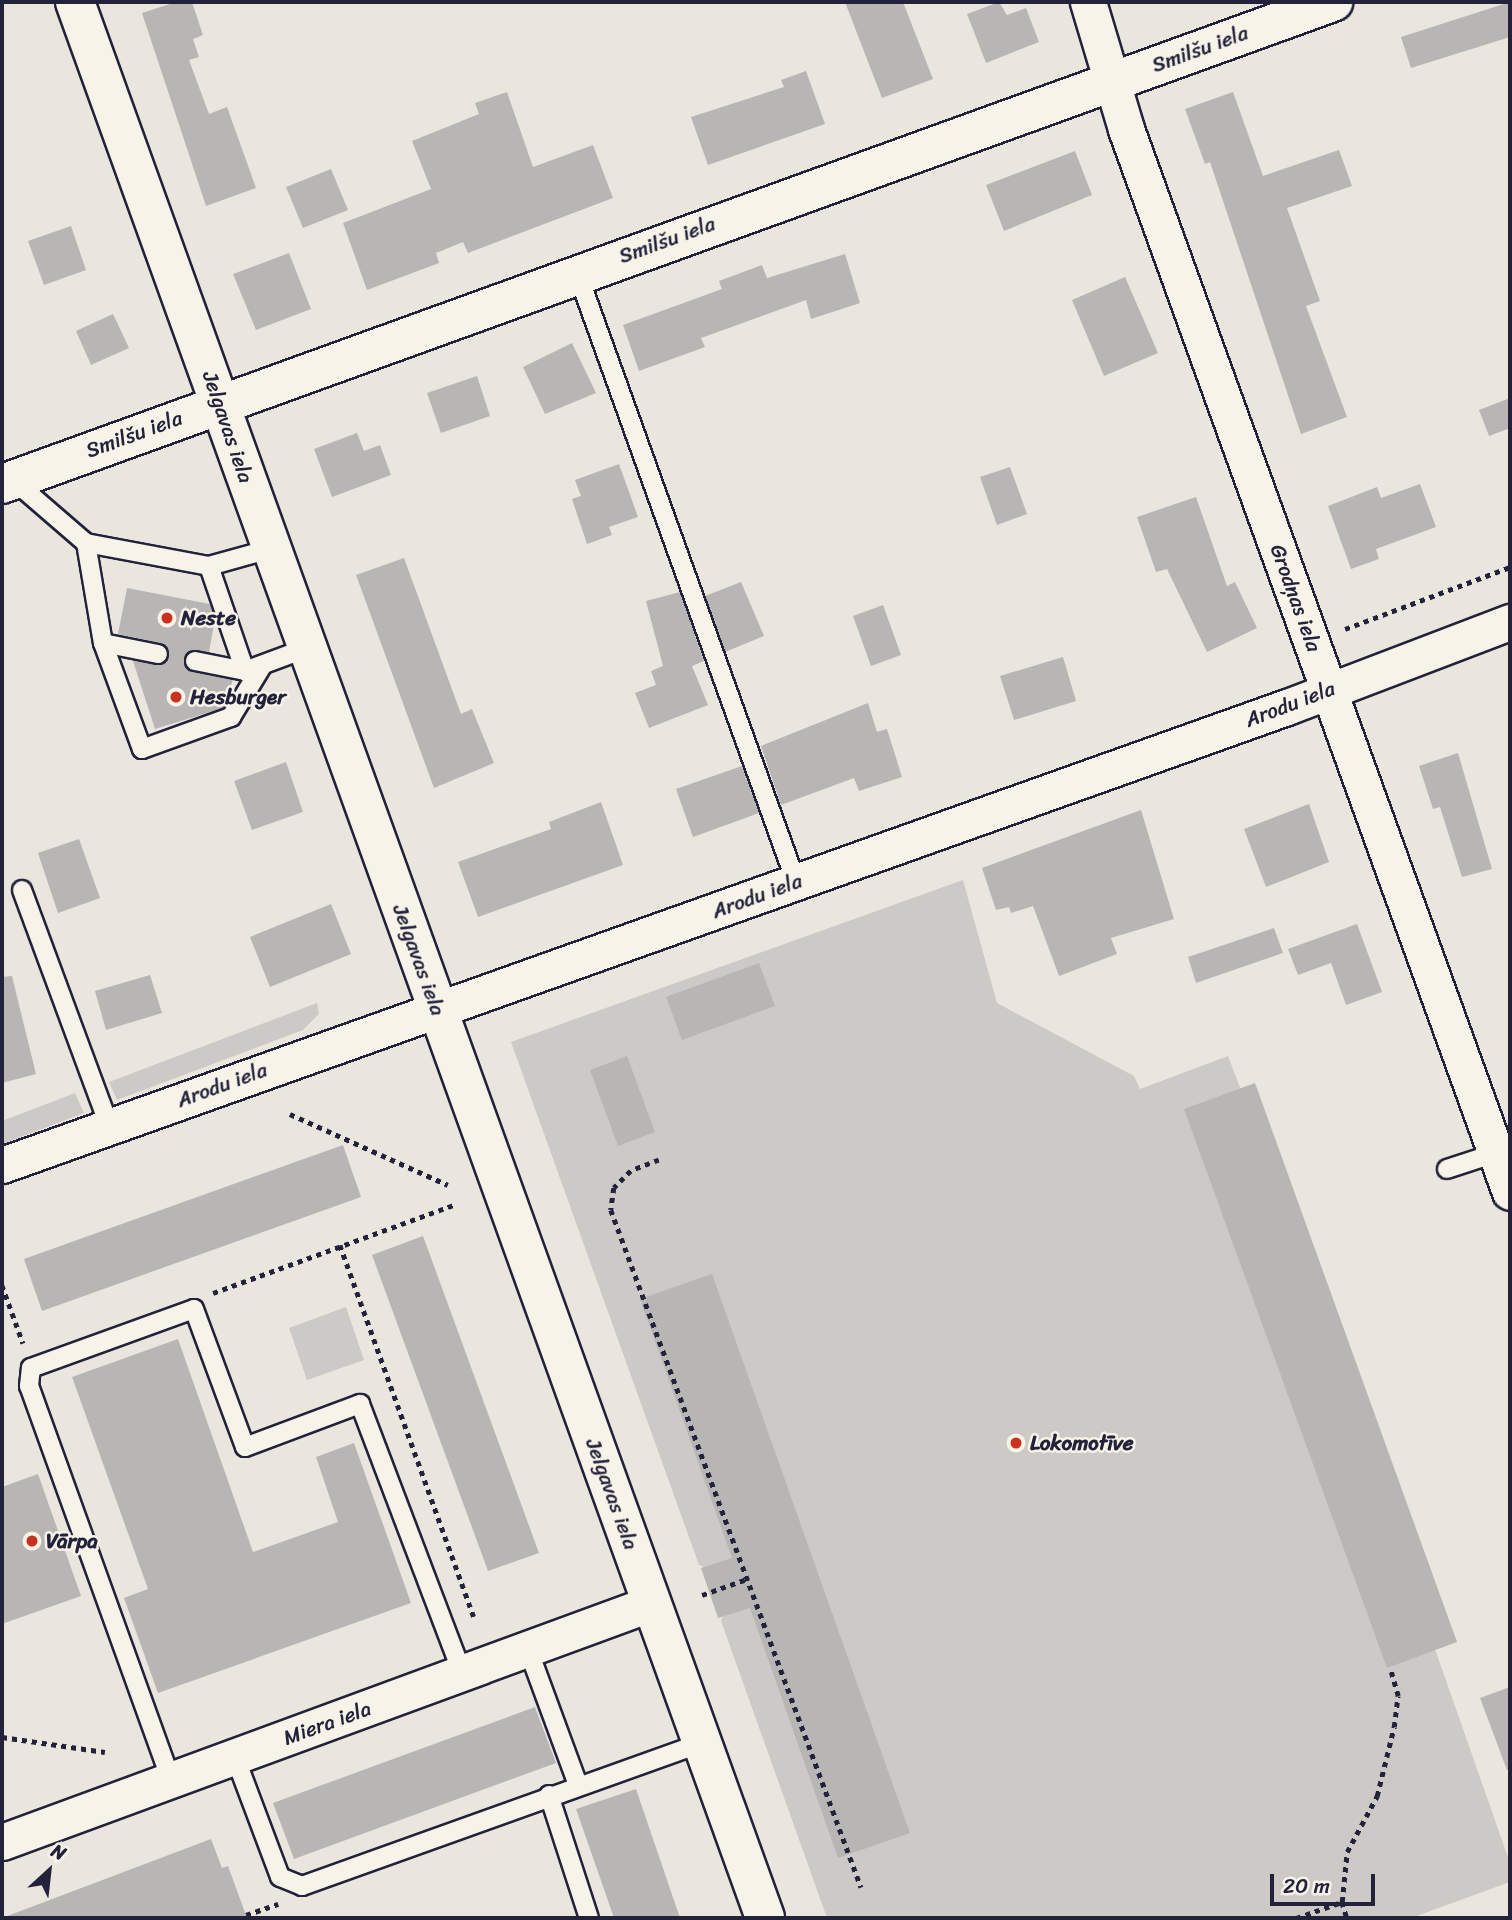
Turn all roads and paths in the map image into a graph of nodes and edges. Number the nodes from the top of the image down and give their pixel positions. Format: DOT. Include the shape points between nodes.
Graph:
graph roads {
  1 [pos="75,2"];
  2 [pos="1088,2"];
  3 [pos="1333,2"];
  4 [pos="1113,80"];
  5 [pos="578,272"];
  6 [pos="220,403"];
  7 [pos="7,482"];
  8 [pos="86,543"];
  9 [pos="271,549"];
  10 [pos="209,566"];
  11 [pos="1510,567"];
  12 [pos="1510,622"];
  13 [pos="1340,631"];
  14 [pos="103,643"];
  15 [pos="307,648"];
  16 [pos="158,654"];
  17 [pos="195,661"];
  18 [pos="254,668"];
  19 [pos="1329,690"];
  20 [pos="796,882"];
  21 [pos="22,890"];
  22 [pos="437,1010"];
  23 [pos="290,1114"];
  24 [pos="109,1125"];
  25 [pos="1496,1153"];
  26 [pos="659,1160"];
  27 [pos="2,1165"];
  28 [pos="1447,1169"];
  29 [pos="448,1185"];
  30 [pos="1510,1192"];
  31 [pos="456,1204"];
  32 [pos="341,1245"];
  33 [pos="2,1285"];
  34 [pos="194,1308"];
  35 [pos="32,1368"];
  36 [pos="747,1580"];
  37 [pos="702,1595"];
  38 [pos="652,1603"];
  39 [pos="474,1617"];
  40 [pos="528,1648"];
  41 [pos="1391,1671"];
  42 [pos="462,1673"];
  43 [pos="2,1737"];
  44 [pos="702,1743"];
  45 [pos="105,1752"];
  46 [pos="235,1757"];
  47 [pos="172,1780"];
  48 [pos="578,1785"];
  49 [pos="549,1795"];
  50 [pos="2,1842"];
  51 [pos="861,1887"];
  52 [pos="291,1900"];
  53 [pos="1342,1902"];
  54 [pos="246,1915"];
  55 [pos="589,1918"];
  56 [pos="765,1918"];
  57 [pos="1296,1918"];
  58 [pos="1347,1918"];
  1 -- 6 [label="street, Jelgavas iela"];
  2 -- 4 [label="street, Grodņas iela"];
  3 -- 4 [label="street, Smilšu iela"];
  4 -- 5 [label="street, Smilšu iela"];
  4 -- 19 [label="street, Grodņas iela"];
  5 -- 6 [label="street, Smilšu iela"];
  5 -- 20 [label="lane"];
  6 -- 7 [label="street, Smilšu iela"];
  6 -- 9 [label="street, Jelgavas iela"];
  7 -- 8 [label="lane"];
  8 -- 10 [label="lane"];
  8 -- 14 [label="lane"];
  9 -- 10 [label="lane"];
  9 -- 15 [label="street, Jelgavas iela"];
  10 -- 18 [label="lane"];
  11 -- 13 [label="path"];
  12 -- 19 [label="street, Arodu iela"];
  14 -- 16 [label="lane"];
  14 -- 18 [label="lane" via="142,749 231,717"];
  15 -- 18 [label="lane"];
  15 -- 22 [label="street, Jelgavas iela"];
  17 -- 18 [label="lane"];
  19 -- 20 [label="street, Arodu iela"];
  19 -- 25 [label="street, Grodņas iela"];
  20 -- 22 [label="street, Arodu iela"];
  21 -- 24 [label="lane"];
  22 -- 24 [label="street, Arodu iela"];
  22 -- 38 [label="street, Jelgavas iela"];
  23 -- 29 [label="path"];
  24 -- 27 [label="street, Arodu iela"];
  25 -- 28 [label="lane"];
  25 -- 30 [label="street, Grodņas iela"];
  26 -- 36 [label="path" via="631,1171 614,1188 611,1210"];
  31 -- 32 [label="path"];
  32 -- 34 [label="path" via="204,1297"];
  32 -- 39 [label="path"];
  33 -- 35 [label="path"];
  34 -- 35 [label="lane"];
  34 -- 42 [label="lane" via="245,1447 360,1404"];
  35 -- 47 [label="lane" via="29,1386"];
  36 -- 37 [label="path"];
  36 -- 51 [label="path"];
  38 -- 40 [label="street, Miera iela"];
  38 -- 44 [label="street, Jelgavas iela"];
  40 -- 42 [label="street, Miera iela"];
  40 -- 48 [label="lane"];
  41 -- 53 [label="path" via="1398,1696 1394,1727 1377,1796 1347,1853"];
  42 -- 46 [label="street, Miera iela"];
  43 -- 45 [label="path"];
  44 -- 48 [label="lane"];
  44 -- 56 [label="street, Jelgavas iela"];
  46 -- 47 [label="street, Miera iela"];
  46 -- 49 [label="lane" via="280,1877 302,1886"];
  47 -- 50 [label="street, Miera iela"];
  48 -- 49 [label="lane"];
  49 -- 55 [label="lane"];
  52 -- 54 [label="path"];
  53 -- 57 [label="path"];
  53 -- 58 [label="path"];
}
